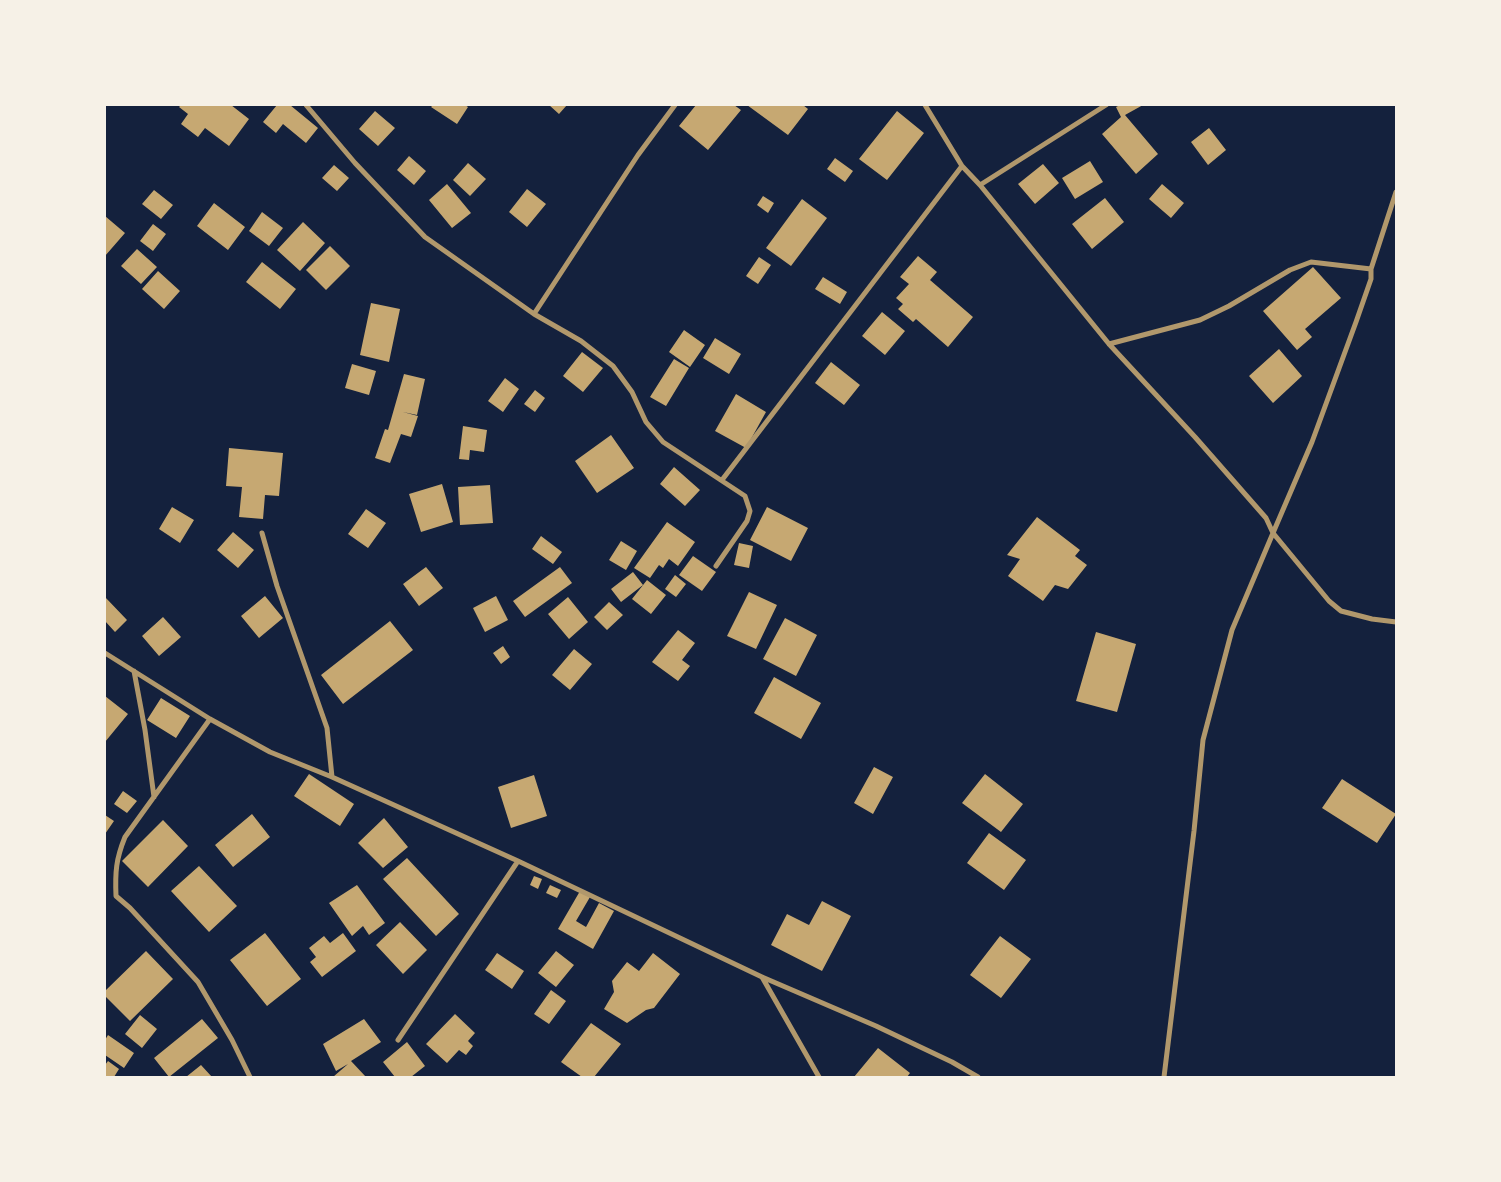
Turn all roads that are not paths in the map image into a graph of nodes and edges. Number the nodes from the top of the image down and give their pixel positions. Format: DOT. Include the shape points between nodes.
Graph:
graph roads {
  1 [pos="306,105"];
  2 [pos="675,105"];
  3 [pos="925,105"];
  4 [pos="1106,105"];
  5 [pos="962,166"];
  6 [pos="980,185"];
  7 [pos="1396,192"];
  8 [pos="1371,269"];
  9 [pos="534,314"];
  10 [pos="1109,344"];
  11 [pos="722,480"];
  12 [pos="262,533"];
  13 [pos="1273,533"];
  14 [pos="716,566"];
  15 [pos="1396,622"];
  16 [pos="105,653"];
  17 [pos="134,670"];
  18 [pos="210,720"];
  19 [pos="332,777"];
  20 [pos="154,797"];
  21 [pos="518,861"];
  22 [pos="762,977"];
  23 [pos="398,1040"];
  24 [pos="250,1077"];
  25 [pos="819,1077"];
  26 [pos="978,1077"];
  27 [pos="1164,1077"];
  1 -- 9 [label="street" via="425,237"];
  2 -- 9 [label="street" via="638,155"];
  3 -- 5 [label="street"];
  4 -- 6 [label="street"];
  5 -- 6 [label="street"];
  5 -- 11 [label="street"];
  6 -- 10 [label="street"];
  7 -- 8 [label="street"];
  8 -- 10 [label="street" via="1311,262 1290,270 1200,320"];
  8 -- 13 [label="street" via="1359,314 1316,433"];
  9 -- 11 [label="street" via="581,341 613,366 632,392 646,422 662,442"];
  10 -- 13 [label="street" via="1266,518"];
  11 -- 14 [label="street" via="745,496 750,511 747,521"];
  12 -- 19 [label="street" via="277,586 327,728"];
  13 -- 15 [label="street" via="1341,611"];
  13 -- 27 [label="street" via="1232,630 1203,740"];
  16 -- 17 [label="street"];
  17 -- 18 [label="street"];
  17 -- 20 [label="street" via="146,730"];
  18 -- 19 [label="street" via="270,752"];
  18 -- 20 [label="street"];
  19 -- 21 [label="street"];
  20 -- 24 [label="street" via="125,837 117,856 116,896 198,982"];
  21 -- 22 [label="street"];
  21 -- 23 [label="street"];
  22 -- 25 [label="street"];
  22 -- 26 [label="street" via="876,1026"];
}
